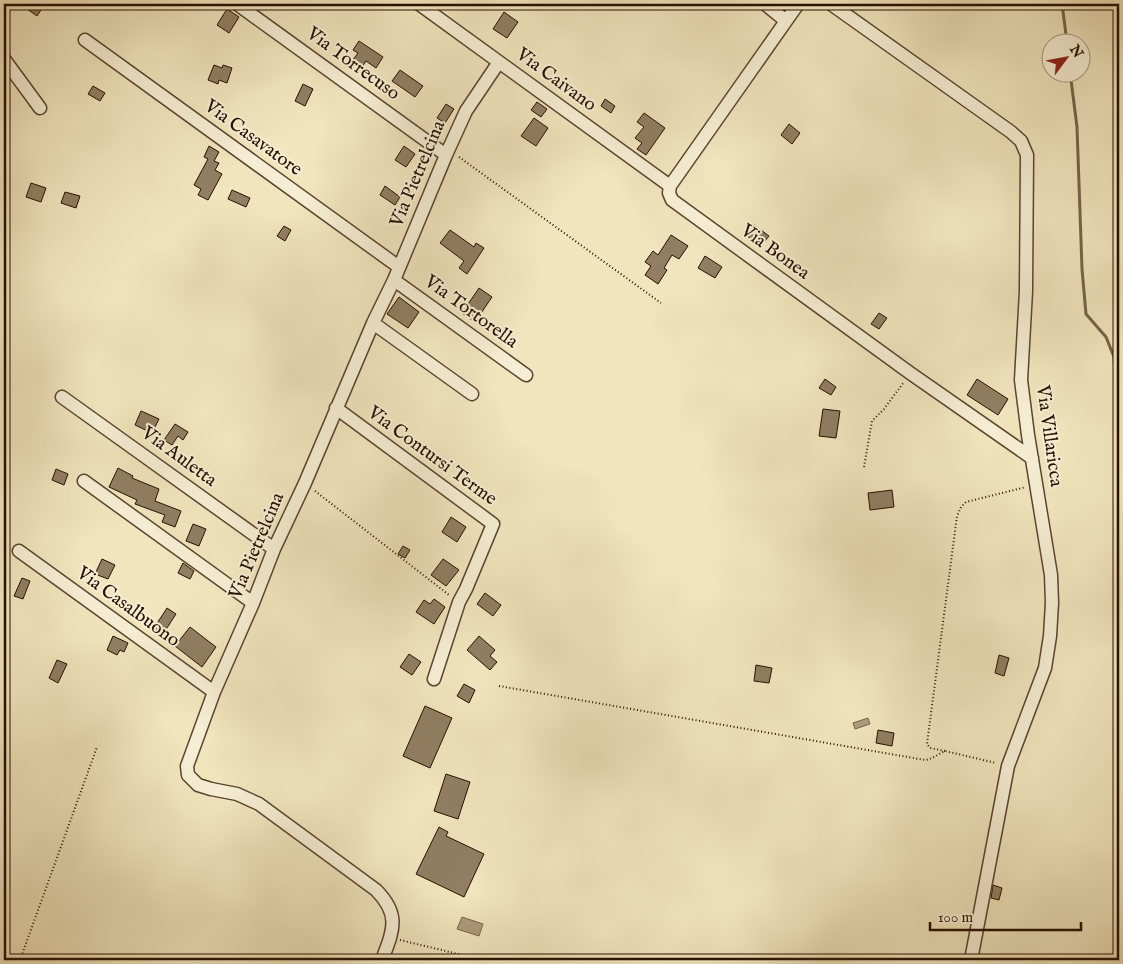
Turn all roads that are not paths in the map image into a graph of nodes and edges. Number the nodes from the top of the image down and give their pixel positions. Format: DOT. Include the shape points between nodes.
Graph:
graph roads {
  1 [pos="237,4"];
  2 [pos="419,4"];
  3 [pos="765,4"];
  4 [pos="798,4"];
  5 [pos="831,4"];
  6 [pos="786,20"];
  7 [pos="85,40"];
  8 [pos="4,59"];
  9 [pos="499,62"];
  10 [pos="40,108"];
  11 [pos="447,153"];
  12 [pos="670,186"];
  13 [pos="398,267"];
  14 [pos="394,280"];
  15 [pos="374,323"];
  16 [pos="526,375"];
  17 [pos="472,394"];
  18 [pos="62,397"];
  19 [pos="336,408"];
  20 [pos="1032,458"];
  21 [pos="84,481"];
  22 [pos="274,549"];
  23 [pos="19,551"];
  24 [pos="253,603"];
  25 [pos="434,679"];
  26 [pos="214,692"];
  27 [pos="382,960"];
  28 [pos="971,960"];
  1 -- 11 [label="street, Via Torrecuso"];
  2 -- 9 [label="street, Via Caivano"];
  3 -- 6 [label="street"];
  4 -- 6 [label="street"];
  5 -- 20 [label="street, Via Villaricca" via="1011,132 1024,146 1027,155 1026,291 1022,380"];
  6 -- 12 [label="street"];
  7 -- 13 [label="street, Via Casavatore"];
  8 -- 10 [label="street"];
  9 -- 11 [label="street, Via Pietrelcina" via="466,111"];
  9 -- 12 [label="street, Via Caivano"];
  11 -- 13 [label="street, Via Pietrelcina"];
  12 -- 20 [label="street, Via Bonea" via="670,195 676,204"];
  13 -- 14 [label="street, Via Pietrelcina"];
  14 -- 15 [label="street, Via Pietrelcina"];
  14 -- 16 [label="street, Via Tortorella"];
  15 -- 17 [label="street"];
  15 -- 19 [label="street, Via Pietrelcina"];
  18 -- 22 [label="street, Via Auletta"];
  19 -- 22 [label="street, Via Pietrelcina"];
  19 -- 25 [label="street, Via Contursi Terme" via="493,524 458,602"];
  20 -- 28 [label="street, Via Villaricca" via="1051,575 1050,636 1044,668 1008,766"];
  21 -- 24 [label="street"];
  22 -- 24 [label="street, Via Pietrelcina"];
  23 -- 26 [label="street, Via Casalbuono"];
  24 -- 26 [label="street, Via Pietrelcina"];
  26 -- 27 [label="street, Via Pietrelcina" via="188,760 190,778 203,787 237,794 259,804 372,886 386,901 393,924"];
}
